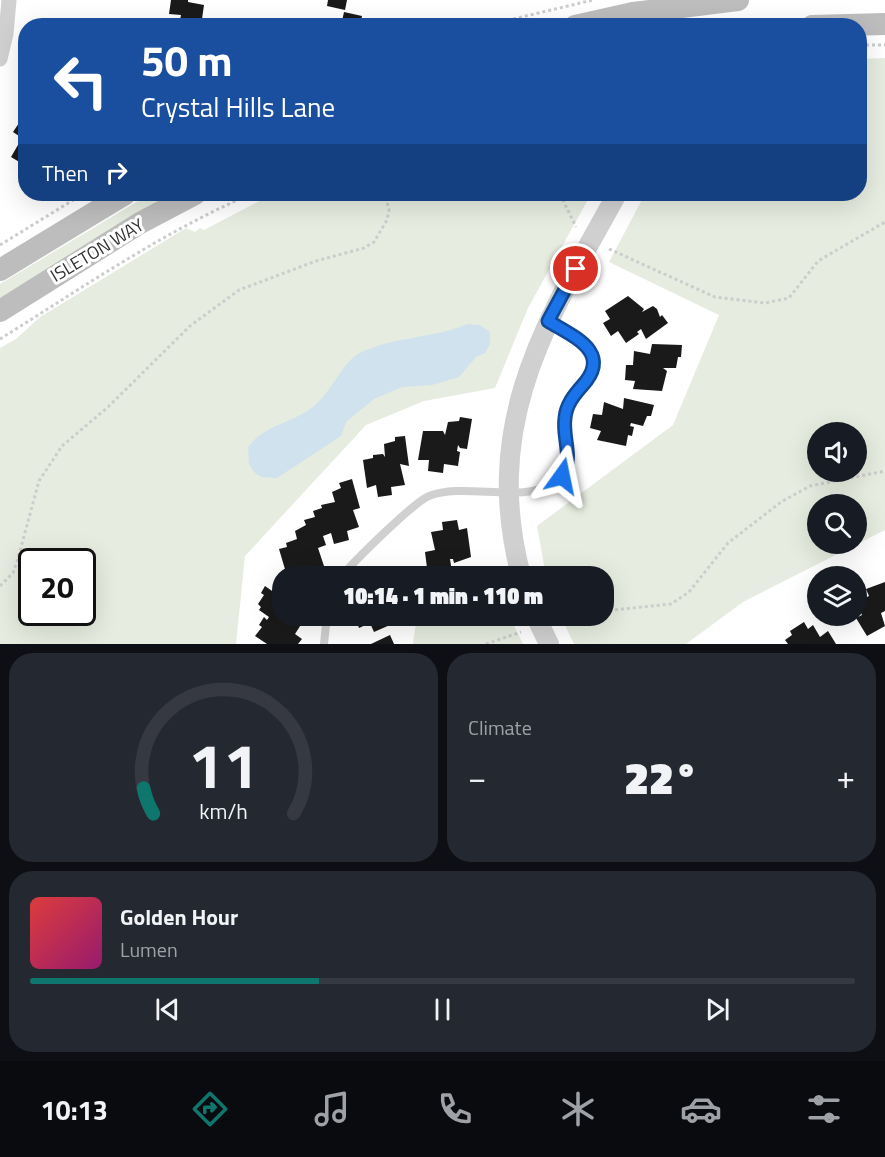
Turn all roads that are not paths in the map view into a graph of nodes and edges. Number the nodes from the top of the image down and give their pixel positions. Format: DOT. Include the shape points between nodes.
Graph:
graph roads {
  1 [pos="9,0"];
  2 [pos="738,0"];
  3 [pos="633,13"];
  4 [pos="611,18"];
  5 [pos="867,24"];
  6 [pos="885,24"];
  7 [pos="0,59"];
  8 [pos="113,201"];
  9 [pos="182,201"];
  10 [pos="613,201"];
  11 [pos="0,270"];
  12 [pos="0,311"];
  13 [pos="548,321"];
  14 [pos="511,491"];
  15 [pos="353,566"];
  16 [pos="519,566"];
  17 [pos="326,626"];
  18 [pos="540,626"];
  19 [pos="324,644"];
  20 [pos="549,644"];
  1 -- 7 [label="street"];
  2 -- 3 [label="main road"];
  3 -- 4 [label="main road"];
  5 -- 6 [label="main road"];
  8 -- 11 [label="main road, ISLETON WAY"];
  9 -- 12 [label="main road, ISLETON WAY"];
  10 -- 13 [label="street"];
  13 -- 14 [label="street" via="518,405 510,459"];
  13 -- 14 [label="lane" via="585,345 593,357 593,371 568,404 564,419 567,469 548,486"];
  14 -- 15 [label="lane" via="428,496"];
  14 -- 16 [label="street"];
  17 -- 19 [label="lane"];
  18 -- 20 [label="street"];
}
